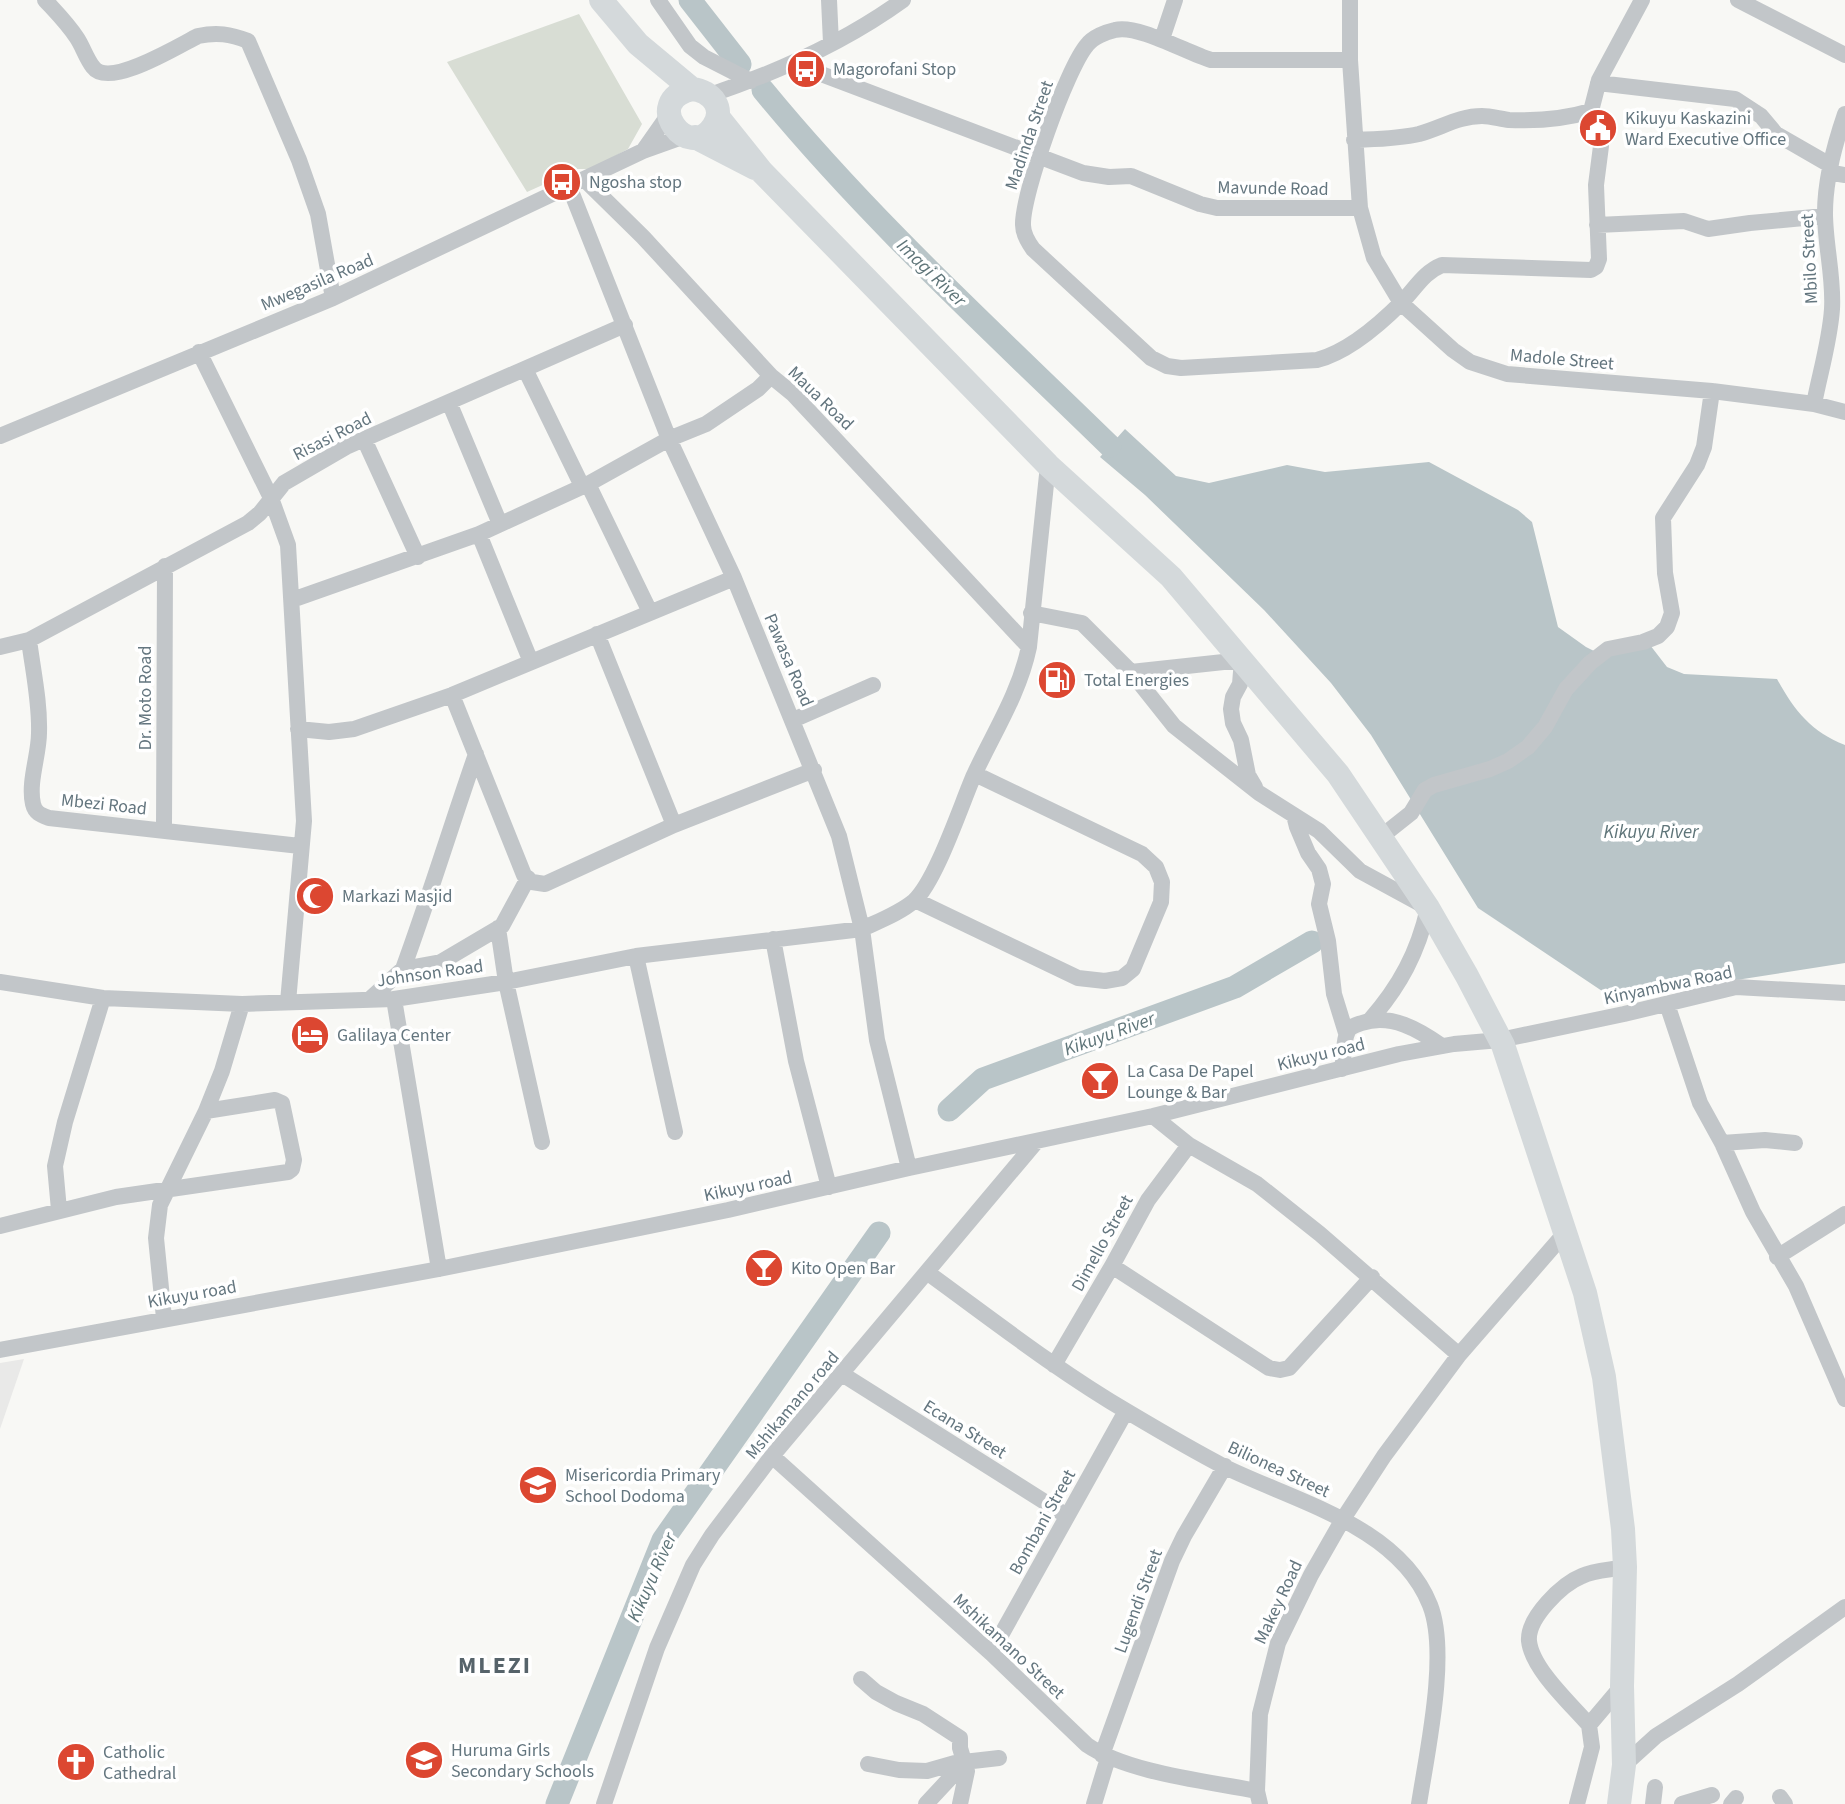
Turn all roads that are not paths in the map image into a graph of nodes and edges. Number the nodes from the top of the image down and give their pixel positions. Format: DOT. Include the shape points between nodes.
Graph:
graph roads {
  1 [pos="45,0"];
  2 [pos="585,0"];
  3 [pos="658,0"];
  4 [pos="829,0"];
  5 [pos="903,0"];
  6 [pos="1175,0"];
  7 [pos="1350,0"];
  8 [pos="1642,0"];
  9 [pos="1738,0"];
  10 [pos="608,8"];
  11 [pos="1162,39"];
  12 [pos="831,43"];
  13 [pos="638,44"];
  14 [pos="1845,55"];
  15 [pos="1350,60"];
  16 [pos="792,63"];
  17 [pos="751,81"];
  18 [pos="1598,83"];
  19 [pos="710,103"];
  20 [pos="670,110"];
  21 [pos="1591,111"];
  22 [pos="1845,114"];
  23 [pos="690,137"];
  24 [pos="1354,141"];
  25 [pos="643,151"];
  26 [pos="1039,155"];
  27 [pos="1830,165"];
  28 [pos="762,172"];
  29 [pos="1845,175"];
  30 [pos="577,182"];
  31 [pos="1360,208"];
  32 [pos="1825,216"];
  33 [pos="1597,225"];
  34 [pos="333,298"];
  35 [pos="1401,303"];
  36 [pos="1838,312"];
  37 [pos="625,325"];
  38 [pos="199,352"];
  39 [pos="525,369"];
  40 [pos="771,376"];
  41 [pos="1712,391"];
  42 [pos="449,402"];
  43 [pos="1814,404"];
  44 [pos="1845,412"];
  45 [pos="0,436"];
  46 [pos="364,439"];
  47 [pos="669,439"];
  48 [pos="1048,466"];
  49 [pos="585,485"];
  50 [pos="271,498"];
  51 [pos="500,524"];
  52 [pos="480,534"];
  53 [pos="418,557"];
  54 [pos="165,566"];
  55 [pos="734,578"];
  56 [pos="292,600"];
  57 [pos="650,612"];
  58 [pos="1031,613"];
  59 [pos="597,634"];
  60 [pos="29,640"];
  61 [pos="0,647"];
  62 [pos="1029,647"];
  63 [pos="1242,660"];
  64 [pos="531,662"];
  65 [pos="1130,672"];
  66 [pos="873,685"];
  67 [pos="452,695"];
  68 [pos="793,720"];
  69 [pos="298,729"];
  70 [pos="476,754"];
  71 [pos="814,770"];
  72 [pos="975,774"];
  73 [pos="1259,793"];
  74 [pos="1294,815"];
  75 [pos="674,825"];
  76 [pos="164,830"];
  77 [pos="1382,836"];
  78 [pos="300,846"];
  79 [pos="527,878"];
  80 [pos="915,900"];
  81 [pos="1428,908"];
  82 [pos="498,928"];
  83 [pos="862,929"];
  84 [pos="773,939"];
  85 [pos="636,956"];
  86 [pos="403,969"];
  87 [pos="0,982"];
  88 [pos="506,982"];
  89 [pos="1845,993"];
  90 [pos="103,999"];
  91 [pos="394,999"];
  92 [pos="369,1000"];
  93 [pos="288,1002"];
  94 [pos="242,1004"];
  95 [pos="1667,1004"];
  96 [pos="1370,1020"];
  97 [pos="1346,1033"];
  98 [pos="1500,1040"];
  99 [pos="1442,1046"];
  100 [pos="1342,1069"];
  101 [pos="206,1111"];
  102 [pos="1153,1115"];
  103 [pos="675,1132"];
  104 [pos="542,1142"];
  105 [pos="1036,1142"];
  106 [pos="1722,1143"];
  107 [pos="1795,1143"];
  108 [pos="1189,1145"];
  109 [pos="909,1168"];
  110 [pos="829,1187"];
  111 [pos="170,1188"];
  112 [pos="59,1210"];
  113 [pos="1845,1214"];
  114 [pos="0,1226"];
  115 [pos="1565,1233"];
  116 [pos="1777,1257"];
  117 [pos="1112,1266"];
  118 [pos="439,1269"];
  119 [pos="928,1273"];
  120 [pos="1373,1277"];
  121 [pos="164,1318"];
  122 [pos="0,1350"];
  123 [pos="1459,1355"];
  124 [pos="1054,1365"];
  125 [pos="842,1374"];
  126 [pos="1845,1399"];
  127 [pos="1126,1411"];
  128 [pos="772,1456"];
  129 [pos="1225,1466"];
  130 [pos="1067,1516"];
  131 [pos="1343,1519"];
  132 [pos="1625,1567"];
  133 [pos="1845,1606"];
  134 [pos="991,1653"];
  135 [pos="860,1679"];
  136 [pos="1622,1686"];
  137 [pos="1589,1725"];
  138 [pos="1105,1757"];
  139 [pos="999,1758"];
  140 [pos="965,1762"];
  141 [pos="868,1764"];
  142 [pos="1624,1765"];
  143 [pos="1655,1787"];
  144 [pos="1712,1795"];
  145 [pos="1260,1800"];
  146 [pos="604,1804"];
  147 [pos="926,1804"];
  148 [pos="960,1804"];
  149 [pos="1094,1804"];
  150 [pos="1419,1804"];
  151 [pos="1577,1804"];
  152 [pos="1619,1804"];
  153 [pos="1653,1804"];
  154 [pos="1682,1804"];
  1 -- 34 [label="street" via="100,74 125,72 210,33 227,33 248,41 318,214"];
  2 -- 10 [label="street"];
  3 -- 17 [label="street" via="690,46"];
  4 -- 12 [label="street"];
  5 -- 12 [label="street"];
  6 -- 11 [label="street"];
  7 -- 15 [label="street, Madole Street"];
  8 -- 18 [label="street"];
  9 -- 14 [label="street"];
  10 -- 13 [label="highway"];
  11 -- 15 [label="street, Madinda Street" via="1211,60"];
  11 -- 26 [label="street, Madinda Street" via="1118,29 1088,43 1073,66"];
  12 -- 16 [label="street"];
  13 -- 19 [label="highway"];
  13 -- 20 [label="highway"];
  15 -- 24 [label="street, Madole Street"];
  16 -- 17 [label="street"];
  16 -- 26 [label="street, Mavunde Road"];
  17 -- 19 [label="street"];
  18 -- 21 [label="street"];
  18 -- 27 [label="street" via="1735,99 1760,116 1776,135"];
  19 -- 20 [label="highway" via="683,91"];
  19 -- 23 [label="highway" via="710,131"];
  19 -- 28 [label="highway"];
  20 -- 23 [label="highway" via="671,124"];
  20 -- 25 [label="street"];
  21 -- 24 [label="street" via="1533,120 1482,116 1452,120 1399,138"];
  21 -- 33 [label="street" via="1601,146"];
  22 -- 27 [label="street, Mbilo Street"];
  23 -- 25 [label="street, Mwegasila Road"];
  23 -- 28 [label="highway"];
  24 -- 31 [label="street, Madole Street"];
  25 -- 30 [label="street, Mwegasila Road"];
  26 -- 31 [label="street, Mavunde Road" via="1083,173 1131,176 1217,208"];
  26 -- 35 [label="street, Madinda Street" via="1023,227 1033,249 1151,358 1167,366 1317,360 1335,355"];
  27 -- 29 [label="street" via="1833,173"];
  27 -- 32 [label="street, Mbilo Street"];
  28 -- 48 [label="highway"];
  30 -- 34 [label="street, Mwegasila Road"];
  30 -- 37 [label="street, Pawasa Road"];
  30 -- 40 [label="street, Maua Road" via="643,237"];
  31 -- 35 [label="street, Madole Street" via="1374,258"];
  32 -- 33 [label="street" via="1708,229 1684,222"];
  32 -- 36 [label="street, Mbilo Street"];
  33 -- 35 [label="street, Madinda Street" via="1599,260 1591,270 1442,265 1431,269"];
  34 -- 38 [label="street, Mwegasila Road"];
  35 -- 41 [label="street, Madole Street" via="1453,350 1490,370"];
  36 -- 43 [label="street, Mbilo Street"];
  37 -- 39 [label="street, Risasi Road"];
  37 -- 47 [label="street, Pawasa Road"];
  38 -- 45 [label="street, Mwegasila Road"];
  38 -- 50 [label="street"];
  39 -- 42 [label="street, Risasi Road"];
  39 -- 49 [label="street"];
  40 -- 47 [label="street" via="706,424"];
  40 -- 62 [label="street, Maua Road" via="793,394"];
  41 -- 43 [label="street, Madole Street"];
  41 -- 77 [label="street" via="1704,447 1663,518 1671,613 1667,626 1643,642 1608,649 1566,689 1528,747 1490,769 1425,790 1411,813"];
  42 -- 46 [label="street, Risasi Road"];
  42 -- 51 [label="street"];
  43 -- 44 [label="street, Madole Street"];
  46 -- 50 [label="street, Risasi Road" via="300,472"];
  46 -- 53 [label="street"];
  47 -- 49 [label="street"];
  47 -- 55 [label="street, Pawasa Road"];
  48 -- 58 [label="street"];
  48 -- 63 [label="highway" via="1171,578"];
  49 -- 51 [label="street"];
  49 -- 57 [label="street"];
  50 -- 54 [label="street, Risasi Road" via="248,523"];
  50 -- 56 [label="street" via="286,535"];
  51 -- 52 [label="street"];
  52 -- 53 [label="street"];
  52 -- 64 [label="street"];
  53 -- 56 [label="street"];
  54 -- 60 [label="street, Risasi Road"];
  54 -- 76 [label="street, Dr. Moto Road"];
  55 -- 57 [label="street"];
  55 -- 68 [label="street, Pawasa Road"];
  56 -- 69 [label="street"];
  57 -- 59 [label="street"];
  58 -- 62 [label="street"];
  58 -- 65 [label="street" via="1082,623"];
  59 -- 64 [label="street"];
  59 -- 75 [label="street"];
  60 -- 61 [label="street, Risasi Road"];
  60 -- 76 [label="street, Mbezi Road" via="39,711 33,807 48,818"];
  62 -- 72 [label="street" via="1018,685"];
  63 -- 65 [label="street"];
  63 -- 73 [label="street" via="1231,709 1248,775"];
  63 -- 77 [label="highway" via="1338,774"];
  64 -- 67 [label="street"];
  65 -- 73 [label="street" via="1174,726"];
  66 -- 68 [label="street"];
  67 -- 69 [label="street" via="354,729"];
  67 -- 70 [label="street"];
  68 -- 71 [label="street, Pawasa Road"];
  69 -- 78 [label="street" via="304,821"];
  70 -- 79 [label="street"];
  70 -- 86 [label="street"];
  71 -- 75 [label="street"];
  71 -- 83 [label="street, Pawasa Road" via="839,836"];
  72 -- 80 [label="street" via="940,856"];
  72 -- 80 [label="street" via="1142,854 1156,867 1163,882 1161,902 1133,969 1122,978 1105,981 1078,978"];
  73 -- 74 [label="street"];
  74 -- 81 [label="street" via="1319,831 1360,870"];
  74 -- 97 [label="street" via="1319,869 1320,904"];
  75 -- 79 [label="street" via="545,884"];
  76 -- 78 [label="street, Mbezi Road"];
  77 -- 81 [label="highway"];
  78 -- 93 [label="street"];
  79 -- 82 [label="street"];
  80 -- 83 [label="street"];
  81 -- 96 [label="street" via="1404,977"];
  81 -- 98 [label="highway"];
  82 -- 86 [label="street" via="442,962"];
  82 -- 88 [label="street"];
  83 -- 84 [label="street, Johnson Road"];
  83 -- 109 [label="street, Pawasa Road" via="877,1040"];
  84 -- 85 [label="street, Johnson Road"];
  84 -- 110 [label="street" via="796,1061"];
  85 -- 88 [label="street, Johnson Road"];
  85 -- 103 [label="street"];
  86 -- 92 [label="street"];
  87 -- 90 [label="street, Johnson Road"];
  88 -- 91 [label="street, Johnson Road"];
  88 -- 104 [label="street"];
  89 -- 95 [label="street, Kinyambwa Road" via="1736,987"];
  90 -- 94 [label="street, Johnson Road"];
  90 -- 112 [label="street" via="55,1166"];
  91 -- 92 [label="street, Johnson Road"];
  91 -- 118 [label="street"];
  92 -- 93 [label="street, Johnson Road"];
  93 -- 94 [label="street, Johnson Road"];
  94 -- 101 [label="street"];
  95 -- 98 [label="street, Kinyambwa Road"];
  95 -- 106 [label="street" via="1700,1103"];
  96 -- 97 [label="street"];
  96 -- 99 [label="street" via="1401,1022"];
  97 -- 100 [label="street"];
  98 -- 99 [label="street, Kikuyu road"];
  98 -- 115 [label="highway"];
  99 -- 100 [label="street, Kikuyu road"];
  100 -- 102 [label="street, Kikuyu road"];
  101 -- 111 [label="street"];
  101 -- 111 [label="street" via="275,1100 282,1103 292,1169"];
  102 -- 105 [label="street, Kikuyu road"];
  102 -- 108 [label="street"];
  105 -- 109 [label="street, Kikuyu road"];
  105 -- 119 [label="street, Mshikamano road"];
  106 -- 107 [label="street"];
  106 -- 116 [label="street"];
  108 -- 117 [label="street, Dimello Street" via="1148,1200"];
  108 -- 120 [label="street" via="1256,1184"];
  109 -- 110 [label="street, Kikuyu road"];
  110 -- 118 [label="street, Kikuyu road"];
  111 -- 112 [label="street"];
  111 -- 121 [label="street" via="160,1205 156,1238"];
  112 -- 114 [label="street"];
  113 -- 116 [label="street"];
  115 -- 123 [label="street, Makey Road"];
  115 -- 132 [label="highway" via="1585,1293 1604,1377"];
  116 -- 126 [label="street" via="1796,1286"];
  117 -- 120 [label="street" via="1269,1368 1280,1370 1289,1368"];
  117 -- 124 [label="street, Dimello Street"];
  118 -- 121 [label="street, Kikuyu road"];
  119 -- 124 [label="street, Bilionea Street"];
  119 -- 125 [label="street, Mshikamano road"];
  120 -- 123 [label="street"];
  121 -- 122 [label="street, Kikuyu road"];
  123 -- 131 [label="street, Makey Road"];
  124 -- 127 [label="street, Bilionea Street"];
  125 -- 128 [label="street, Mshikamano road"];
  125 -- 130 [label="street, Ecana Street"];
  127 -- 129 [label="street, Bilionea Street"];
  127 -- 130 [label="street, Bombani Street"];
  128 -- 134 [label="street, Mshikamano Street"];
  128 -- 146 [label="street, Mshikamano road" via="693,1565 657,1648"];
  129 -- 131 [label="street, Bilionea Street"];
  129 -- 138 [label="street, Lugendi Street" via="1172,1561"];
  130 -- 134 [label="street, Bombani Street"];
  131 -- 145 [label="street, Makey Road" via="1278,1643 1260,1714"];
  131 -- 150 [label="street, Bilionea Street" via="1382,1544 1415,1576 1436,1625 1433,1708"];
  132 -- 136 [label="highway"];
  132 -- 137 [label="street" via="1582,1575 1533,1620 1529,1640 1536,1659"];
  133 -- 142 [label="street" via="1738,1684 1656,1736"];
  134 -- 138 [label="street, Mshikamano Street"];
  135 -- 140 [label="street" via="960,1738"];
  136 -- 137 [label="street"];
  136 -- 142 [label="highway"];
  137 -- 151 [label="street" via="1592,1747"];
  138 -- 145 [label="street, Mshikamano Street"];
  138 -- 149 [label="street, Lugendi Street"];
  139 -- 140 [label="street"];
  140 -- 141 [label="street" via="926,1771"];
  140 -- 147 [label="street"];
  140 -- 148 [label="street"];
  142 -- 152 [label="highway"];
  143 -- 153 [label="street"];
  144 -- 154 [label="street"];
}
